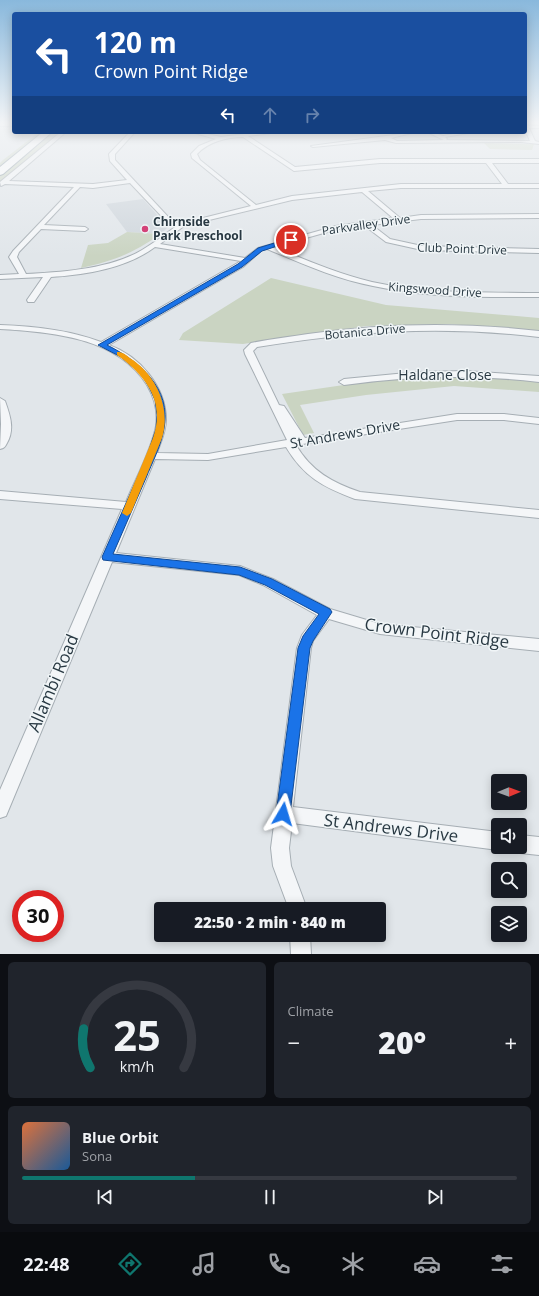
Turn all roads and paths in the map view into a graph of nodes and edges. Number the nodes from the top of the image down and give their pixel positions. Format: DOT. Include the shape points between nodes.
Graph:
graph roads {
  1 [pos="22,167"];
  2 [pos="118,167"];
  3 [pos="205,167"];
  4 [pos="290,167"];
  5 [pos="321,167"];
  6 [pos="492,167"];
  7 [pos="132,181"];
  8 [pos="2,183"];
  9 [pos="79,185"];
  10 [pos="506,186"];
  11 [pos="539,186"];
  12 [pos="363,190"];
  13 [pos="254,206"];
  14 [pos="539,216"];
  15 [pos="399,220"];
  16 [pos="367,224"];
  17 [pos="39,227"];
  18 [pos="180,227"];
  19 [pos="85,229"];
  20 [pos="155,245"];
  21 [pos="267,247"];
  22 [pos="539,251"];
  23 [pos="247,260"];
  24 [pos="24,275"];
  25 [pos="48,275"];
  26 [pos="0,277"];
  27 [pos="539,295"];
  28 [pos="31,300"];
  29 [pos="1,329"];
  30 [pos="539,334"];
  31 [pos="102,345"];
  32 [pos="539,379"];
  33 [pos="351,384"];
  34 [pos="0,402"];
  35 [pos="539,421"];
  36 [pos="295,442"];
  37 [pos="0,446"];
  38 [pos="151,456"];
  39 [pos="0,495"];
  40 [pos="129,506"];
  41 [pos="539,514"];
  42 [pos="107,557"];
  43 [pos="326,612"];
  44 [pos="539,645"];
  45 [pos="0,810"];
  46 [pos="283,814"];
  47 [pos="491,840"];
  48 [pos="527,845"];
  49 [pos="539,846"];
  50 [pos="295,902"];
  51 [pos="300,942"];
  52 [pos="300,954"];
  1 -- 8 [label="street"];
  2 -- 7 [label="street"];
  3 -- 13 [label="street"];
  4 -- 5 [label="street" via="294,169"];
  6 -- 10 [label="street"];
  7 -- 9 [label="street"];
  7 -- 18 [label="street" via="170,222"];
  8 -- 9 [label="street"];
  9 -- 17 [label="street"];
  10 -- 11 [label="street"];
  10 -- 12 [label="street" via="401,186"];
  12 -- 13 [label="street" via="292,198"];
  12 -- 15 [label="street"];
  13 -- 18 [label="street"];
  14 -- 15 [label="street, Parkvalley Drive" via="431,216"];
  15 -- 16 [label="street, Parkvalley Drive"];
  16 -- 21 [label="street, Parkvalley Drive" via="328,229"];
  16 -- 22 [label="street, Club Point Drive" via="388,241 422,248"];
  17 -- 19 [label="street"];
  17 -- 24 [label="street" via="14,254 14,260"];
  18 -- 20 [label="street"];
  20 -- 23 [label="street"];
  20 -- 25 [label="street" via="136,256 108,266"];
  21 -- 23 [label="street, Parkvalley Drive" via="260,249"];
  21 -- 27 [label="street, Kingswood Drive" via="331,272 387,287 433,292"];
  23 -- 31 [label="street, Parkvalley Drive"];
  24 -- 25 [label="street"];
  24 -- 26 [label="street"];
  25 -- 28 [label="street"];
  29 -- 31 [label="street, Allambi Road" via="26,328 59,332"];
  30 -- 36 [label="street, Botanica Drive" via="417,327 366,330 254,345 248,350 249,354"];
  31 -- 38 [label="street, Allambi Road" via="136,366 153,387 159,400 160,429"];
  32 -- 33 [label="street, Haldane Close" via="435,373 390,376"];
  34 -- 37 [label="street" via="8,425"];
  35 -- 36 [label="street, St Andrews Drive" via="504,417 457,417"];
  36 -- 38 [label="street, St Andrews Drive" via="208,457"];
  36 -- 41 [label="street" via="302,465 318,479 359,496"];
  38 -- 40 [label="street, Allambi Road"];
  39 -- 40 [label="street"];
  40 -- 42 [label="street, Allambi Road"];
  42 -- 43 [label="street, Crown Point Ridge" via="240,571 268,582"];
  42 -- 45 [label="street, Allambi Road"];
  43 -- 44 [label="street, Crown Point Ridge" via="380,629"];
  43 -- 46 [label="street" via="304,648"];
  46 -- 47 [label="street, St Andrews Drive"];
  46 -- 50 [label="street" via="280,848 282,866"];
  48 -- 49 [label="street"];
  51 -- 52 [label="street"];
}
